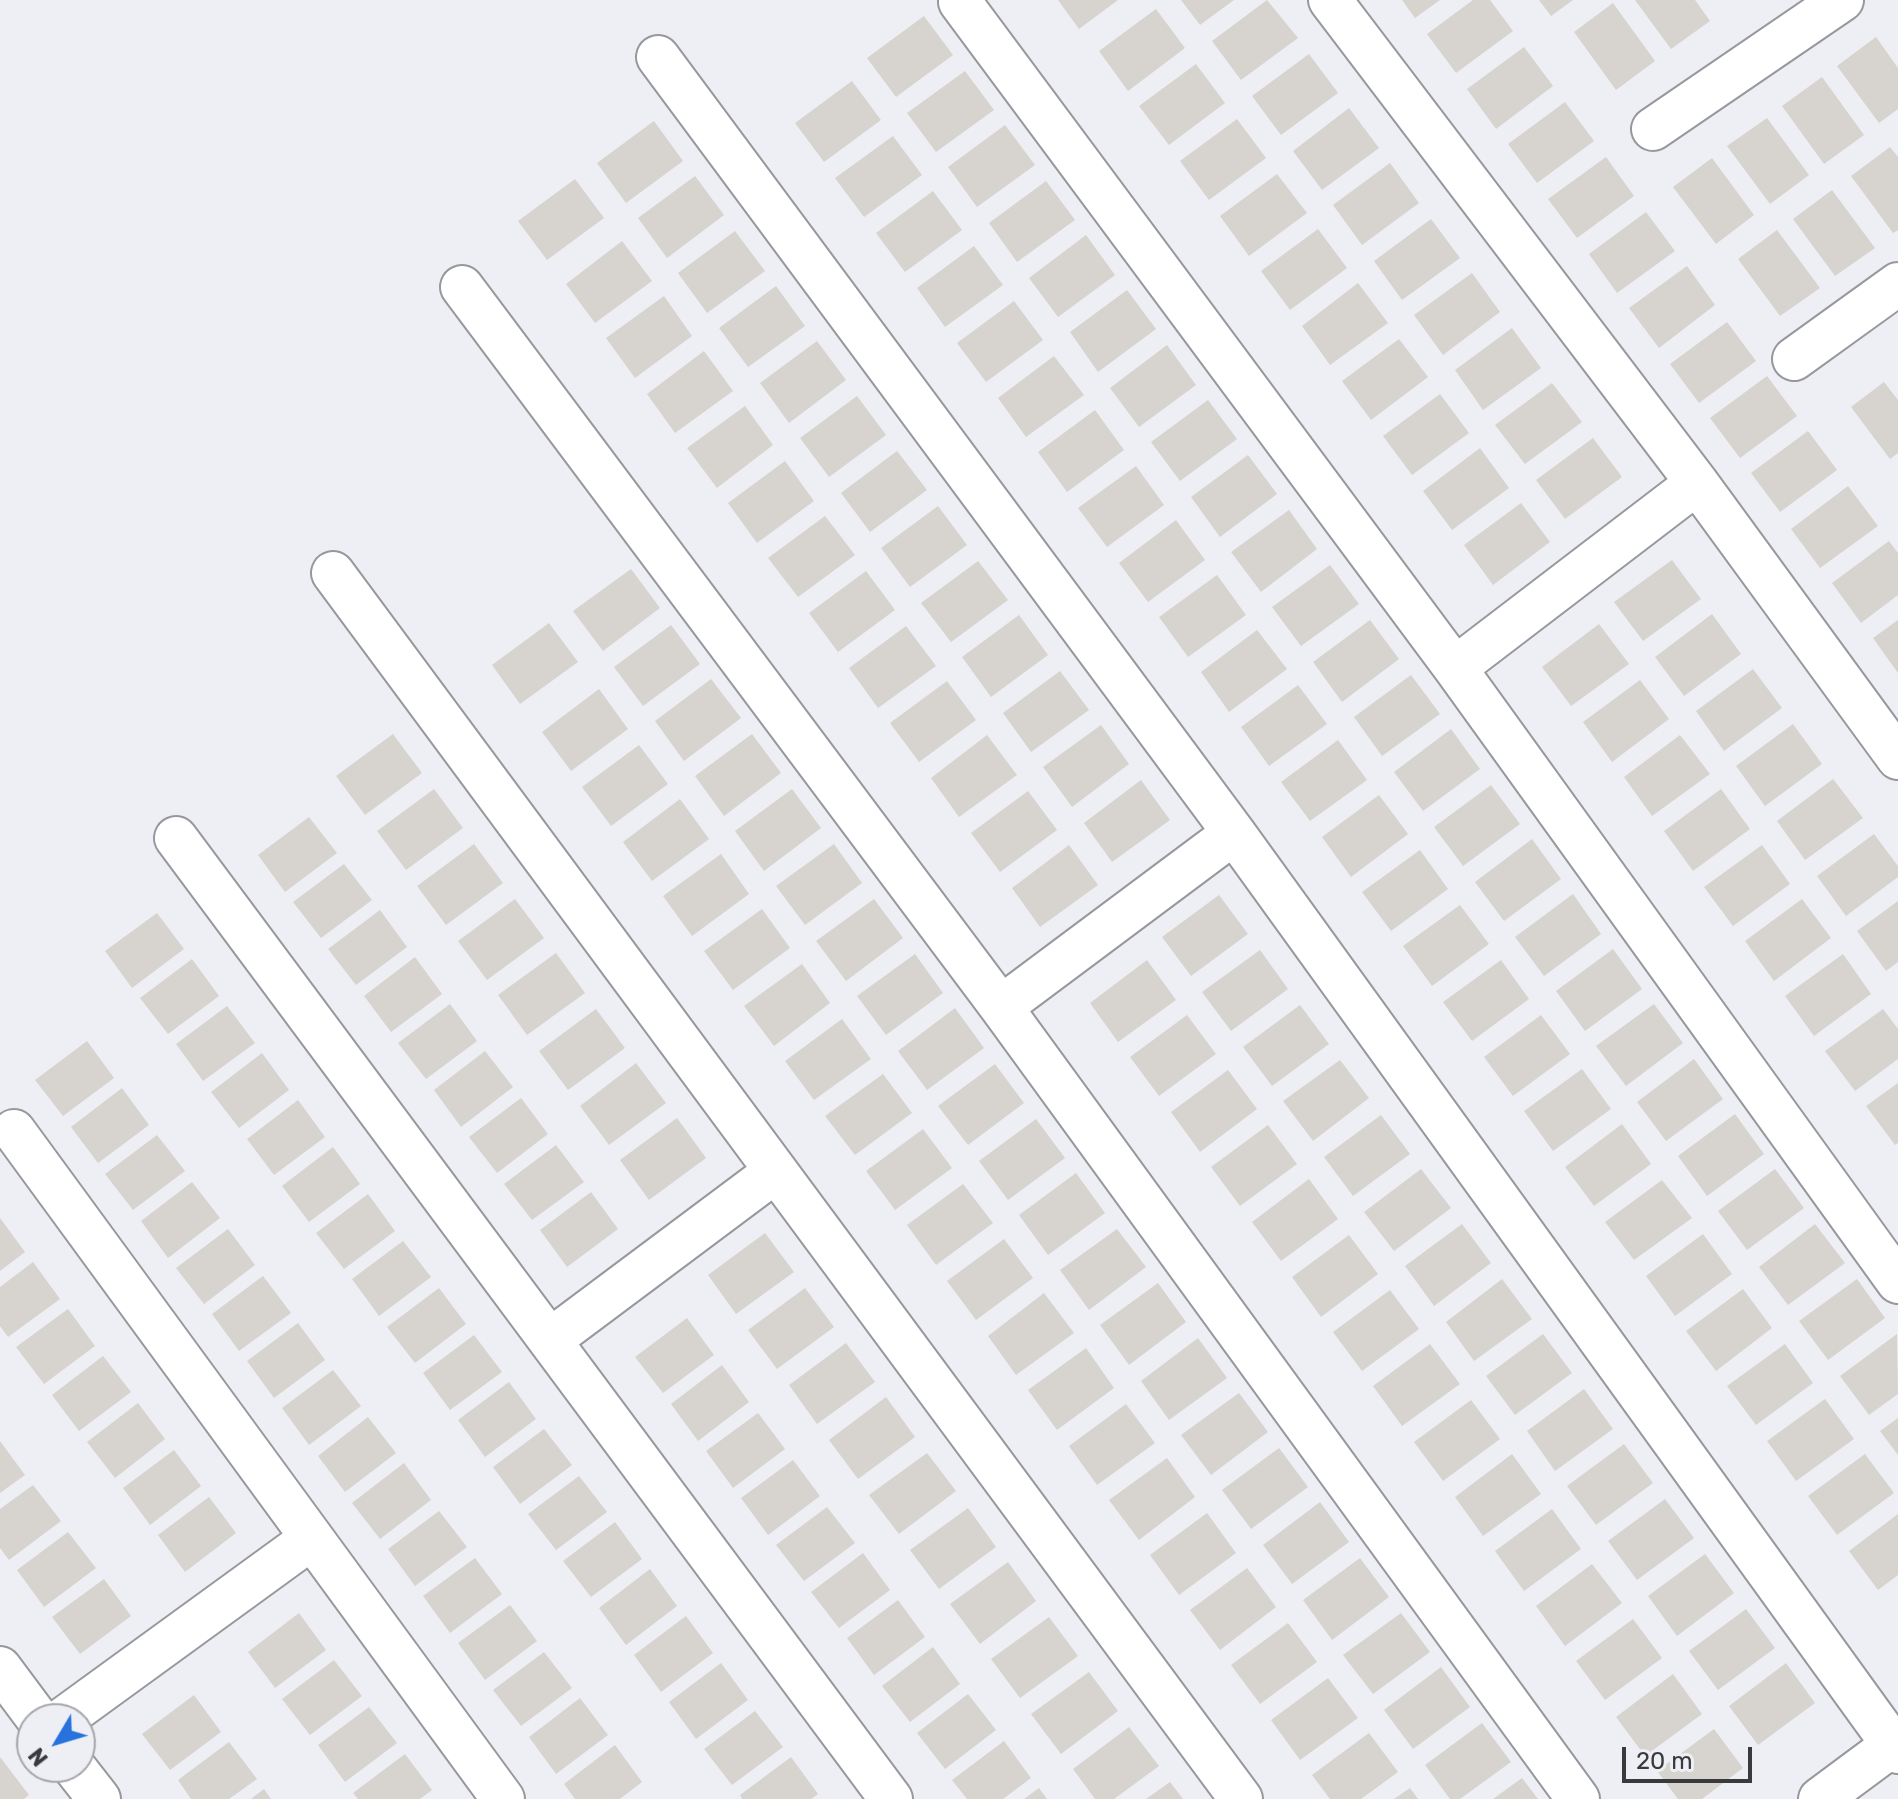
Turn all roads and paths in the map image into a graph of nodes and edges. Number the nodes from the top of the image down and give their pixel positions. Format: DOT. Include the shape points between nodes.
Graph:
graph roads {
  1 [pos="1330,0"];
  2 [pos="1842,0"];
  3 [pos="960,2"];
  4 [pos="658,57"];
  5 [pos="1653,129"];
  6 [pos="1898,284"];
  7 [pos="462,287"];
  8 [pos="1794,359"];
  9 [pos="1697,483"];
  10 [pos="333,573"];
  11 [pos="1455,668"];
  12 [pos="1898,758"];
  13 [pos="1234,833"];
  14 [pos="176,838"];
  15 [pos="1001,1007"];
  16 [pos="14,1131"];
  17 [pos="776,1171"];
  18 [pos="1898,1282"];
  19 [pos="550,1340"];
  20 [pos="312,1538"];
  21 [pos="0,1668"];
  22 [pos="26,1703"];
  23 [pos="85,1703"];
  24 [pos="1896,1746"];
  25 [pos="86,1783"];
  26 [pos="99,1799"];
  27 [pos="503,1799"];
  28 [pos="891,1799"];
  29 [pos="1241,1799"];
  30 [pos="1578,1799"];
  31 [pos="1820,1799"];
  1 -- 9 [label="street"];
  2 -- 5 [label="street"];
  3 -- 11 [label="street"];
  4 -- 13 [label="street"];
  6 -- 8 [label="street"];
  7 -- 15 [label="street"];
  9 -- 11 [label="street"];
  9 -- 12 [label="street"];
  10 -- 17 [label="street"];
  11 -- 18 [label="street"];
  13 -- 15 [label="street"];
  13 -- 24 [label="street"];
  14 -- 19 [label="street"];
  15 -- 30 [label="street"];
  16 -- 20 [label="street"];
  17 -- 19 [label="street"];
  17 -- 29 [label="street"];
  19 -- 28 [label="street"];
  20 -- 23 [label="street"];
  20 -- 27 [label="street"];
  21 -- 22 [label="street"];
  24 -- 31 [label="street"];
  25 -- 26 [label="street"];
}
